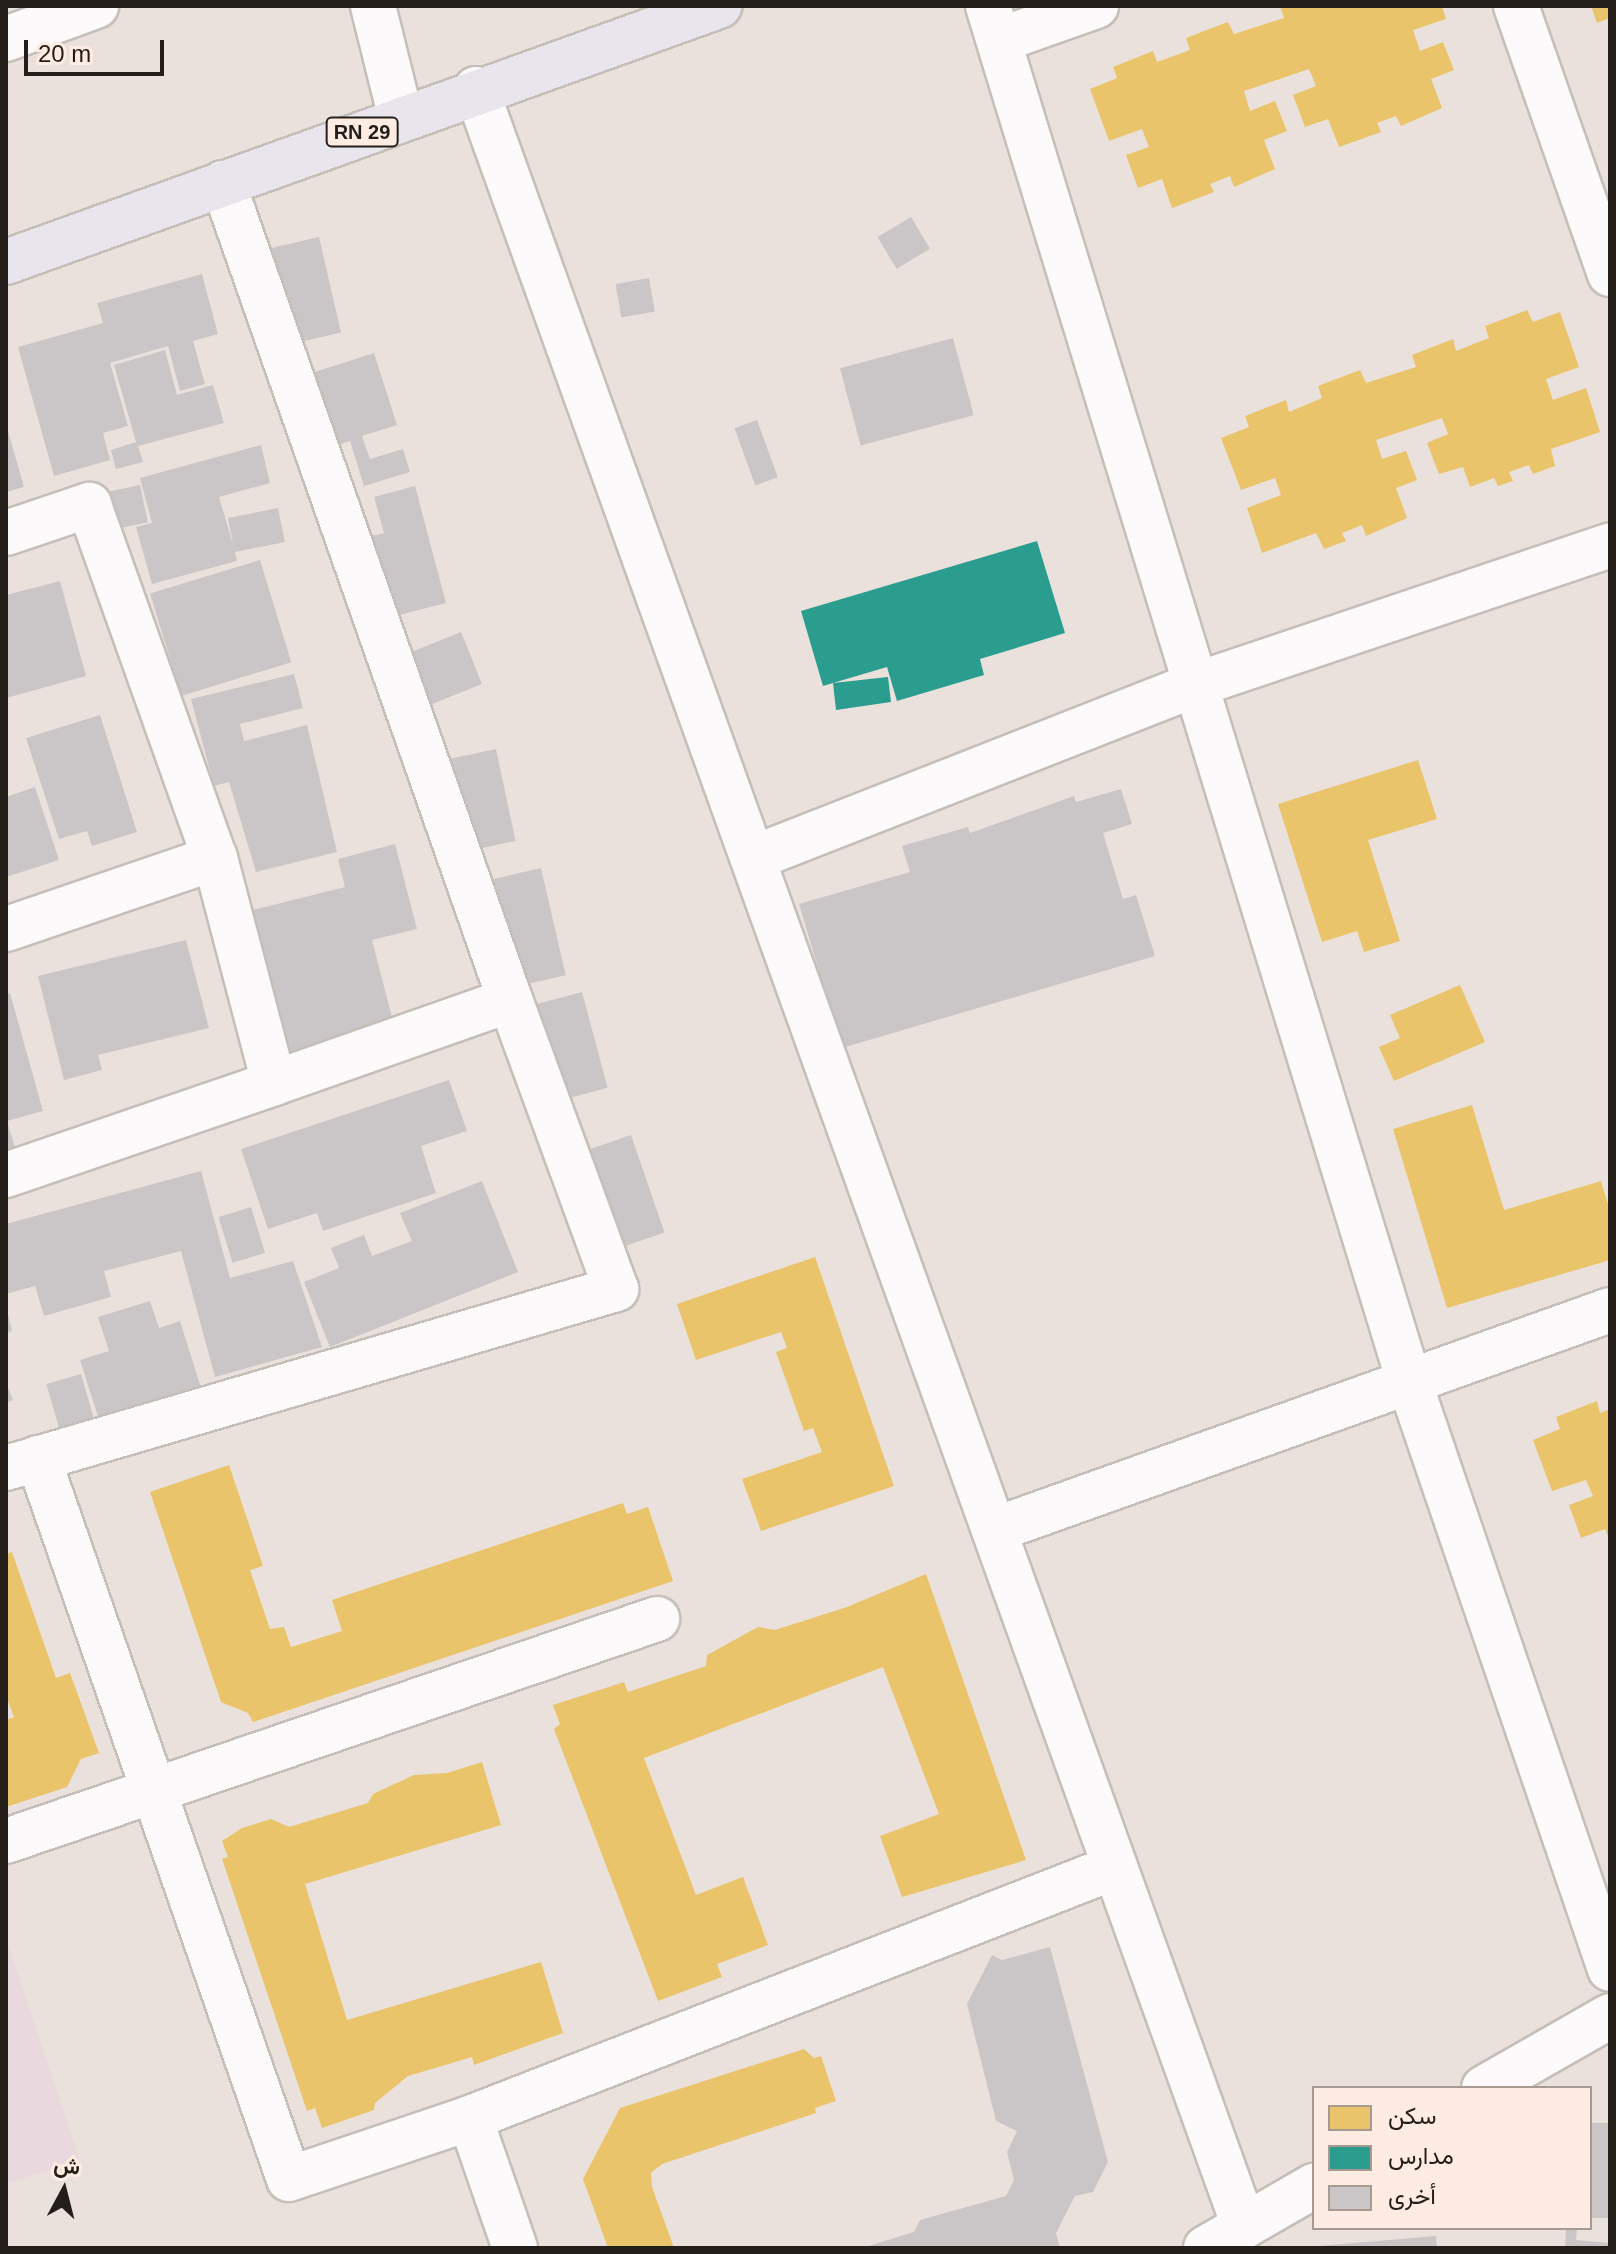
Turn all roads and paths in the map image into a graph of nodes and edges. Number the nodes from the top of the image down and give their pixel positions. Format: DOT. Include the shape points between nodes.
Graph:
graph roads {
  1 [pos="96,6"];
  2 [pos="373,6"];
  3 [pos="719,6"];
  4 [pos="1096,6"];
  5 [pos="1516,6"];
  6 [pos="994,23"];
  7 [pos="6,39"];
  8 [pos="476,89"];
  9 [pos="401,118"];
  10 [pos="223,183"];
  11 [pos="6,262"];
  12 [pos="1610,274"];
  13 [pos="6,533"];
  14 [pos="1610,545"];
  15 [pos="1198,684"];
  16 [pos="215,858"];
  17 [pos="753,858"];
  18 [pos="6,929"];
  19 [pos="510,1000"];
  20 [pos="274,1083"];
  21 [pos="6,1175"];
  22 [pos="1610,1310"];
  23 [pos="1409,1381"];
  24 [pos="22,1463"];
  25 [pos="994,1530"];
  26 [pos="657,1619"];
  27 [pos="152,1791"];
  28 [pos="6,1841"];
  29 [pos="1115,1867"];
  30 [pos="1610,1969"];
  31 [pos="1610,2016"];
  32 [pos="1488,2086"];
  33 [pos="470,2118"];
  34 [pos="1312,2187"];
  35 [pos="1244,2226"];
  36 [pos="515,2248"];
  37 [pos="1206,2248"];
  1 -- 7 [label="street"];
  2 -- 9 [label="street"];
  3 -- 8 [label="main road, RN 29"];
  4 -- 6 [label="street"];
  5 -- 12 [label="street"];
  6 -- 15 [label="street"];
  8 -- 9 [label="main road, RN 29"];
  8 -- 17 [label="street"];
  9 -- 10 [label="main road, RN 29"];
  10 -- 11 [label="main road, RN 29"];
  10 -- 19 [label="street"];
  13 -- 16 [label="street" via="89,505"];
  14 -- 15 [label="street"];
  15 -- 17 [label="street"];
  15 -- 23 [label="street"];
  16 -- 18 [label="street"];
  16 -- 20 [label="street"];
  17 -- 25 [label="street"];
  19 -- 20 [label="street"];
  19 -- 24 [label="street" via="616,1289"];
  20 -- 21 [label="street"];
  22 -- 23 [label="street"];
  23 -- 25 [label="street"];
  23 -- 30 [label="street"];
  24 -- 27 [label="street"];
  25 -- 29 [label="street"];
  26 -- 27 [label="street"];
  27 -- 28 [label="street"];
  27 -- 33 [label="street" via="289,2179"];
  29 -- 33 [label="street"];
  29 -- 35 [label="street"];
  31 -- 32 [label="street"];
  33 -- 36 [label="street"];
  34 -- 35 [label="street"];
  35 -- 37 [label="street"];
}
